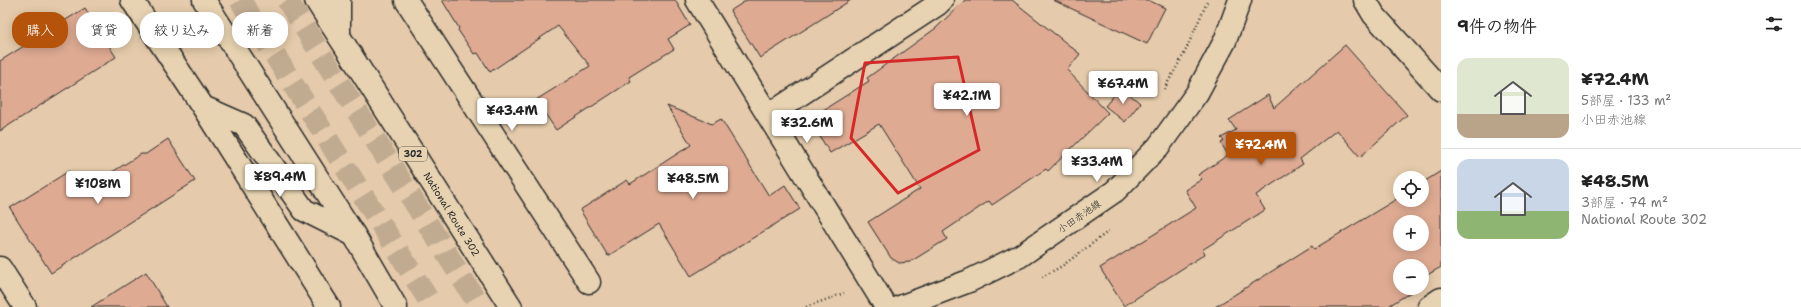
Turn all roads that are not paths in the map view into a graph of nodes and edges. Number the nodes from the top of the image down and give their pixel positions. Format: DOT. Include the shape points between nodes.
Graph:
graph roads {
  1 [pos="132,0"];
  2 [pos="204,0"];
  3 [pos="316,0"];
  4 [pos="339,0"];
  5 [pos="406,0"];
  6 [pos="697,0"];
  7 [pos="942,0"];
  8 [pos="1240,0"];
  9 [pos="1365,0"];
  10 [pos="339,36"];
  11 [pos="1441,90"];
  12 [pos="203,107"];
  13 [pos="769,115"];
  14 [pos="354,235"];
  15 [pos="0,268"];
  16 [pos="589,282"];
  17 [pos="1441,299"];
  18 [pos="25,307"];
  19 [pos="329,307"];
  20 [pos="396,307"];
  21 [pos="511,307"];
  22 [pos="886,307"];
  23 [pos="900,307"];
  24 [pos="1429,307"];
  1 -- 12 [label="main road"];
  2 -- 14 [label="main road"];
  3 -- 10 [label="main road, National Route 302 / 302"];
  4 -- 10 [label="main road"];
  5 -- 16 [label="main road"];
  6 -- 13 [label="main road"];
  7 -- 13 [label="main road"];
  8 -- 23 [label="main road, 小田赤池線" via="1225,41 1197,92 1158,147 1115,191 1020,256 969,281"];
  9 -- 11 [label="main road" via="1374,15"];
  10 -- 21 [label="main road, National Route 302 / 302"];
  12 -- 14 [label="main road" via="244,125 304,210"];
  12 -- 19 [label="main road"];
  13 -- 22 [label="main road"];
  14 -- 20 [label="main road"];
  15 -- 18 [label="main road"];
  17 -- 24 [label="main road"];
}
